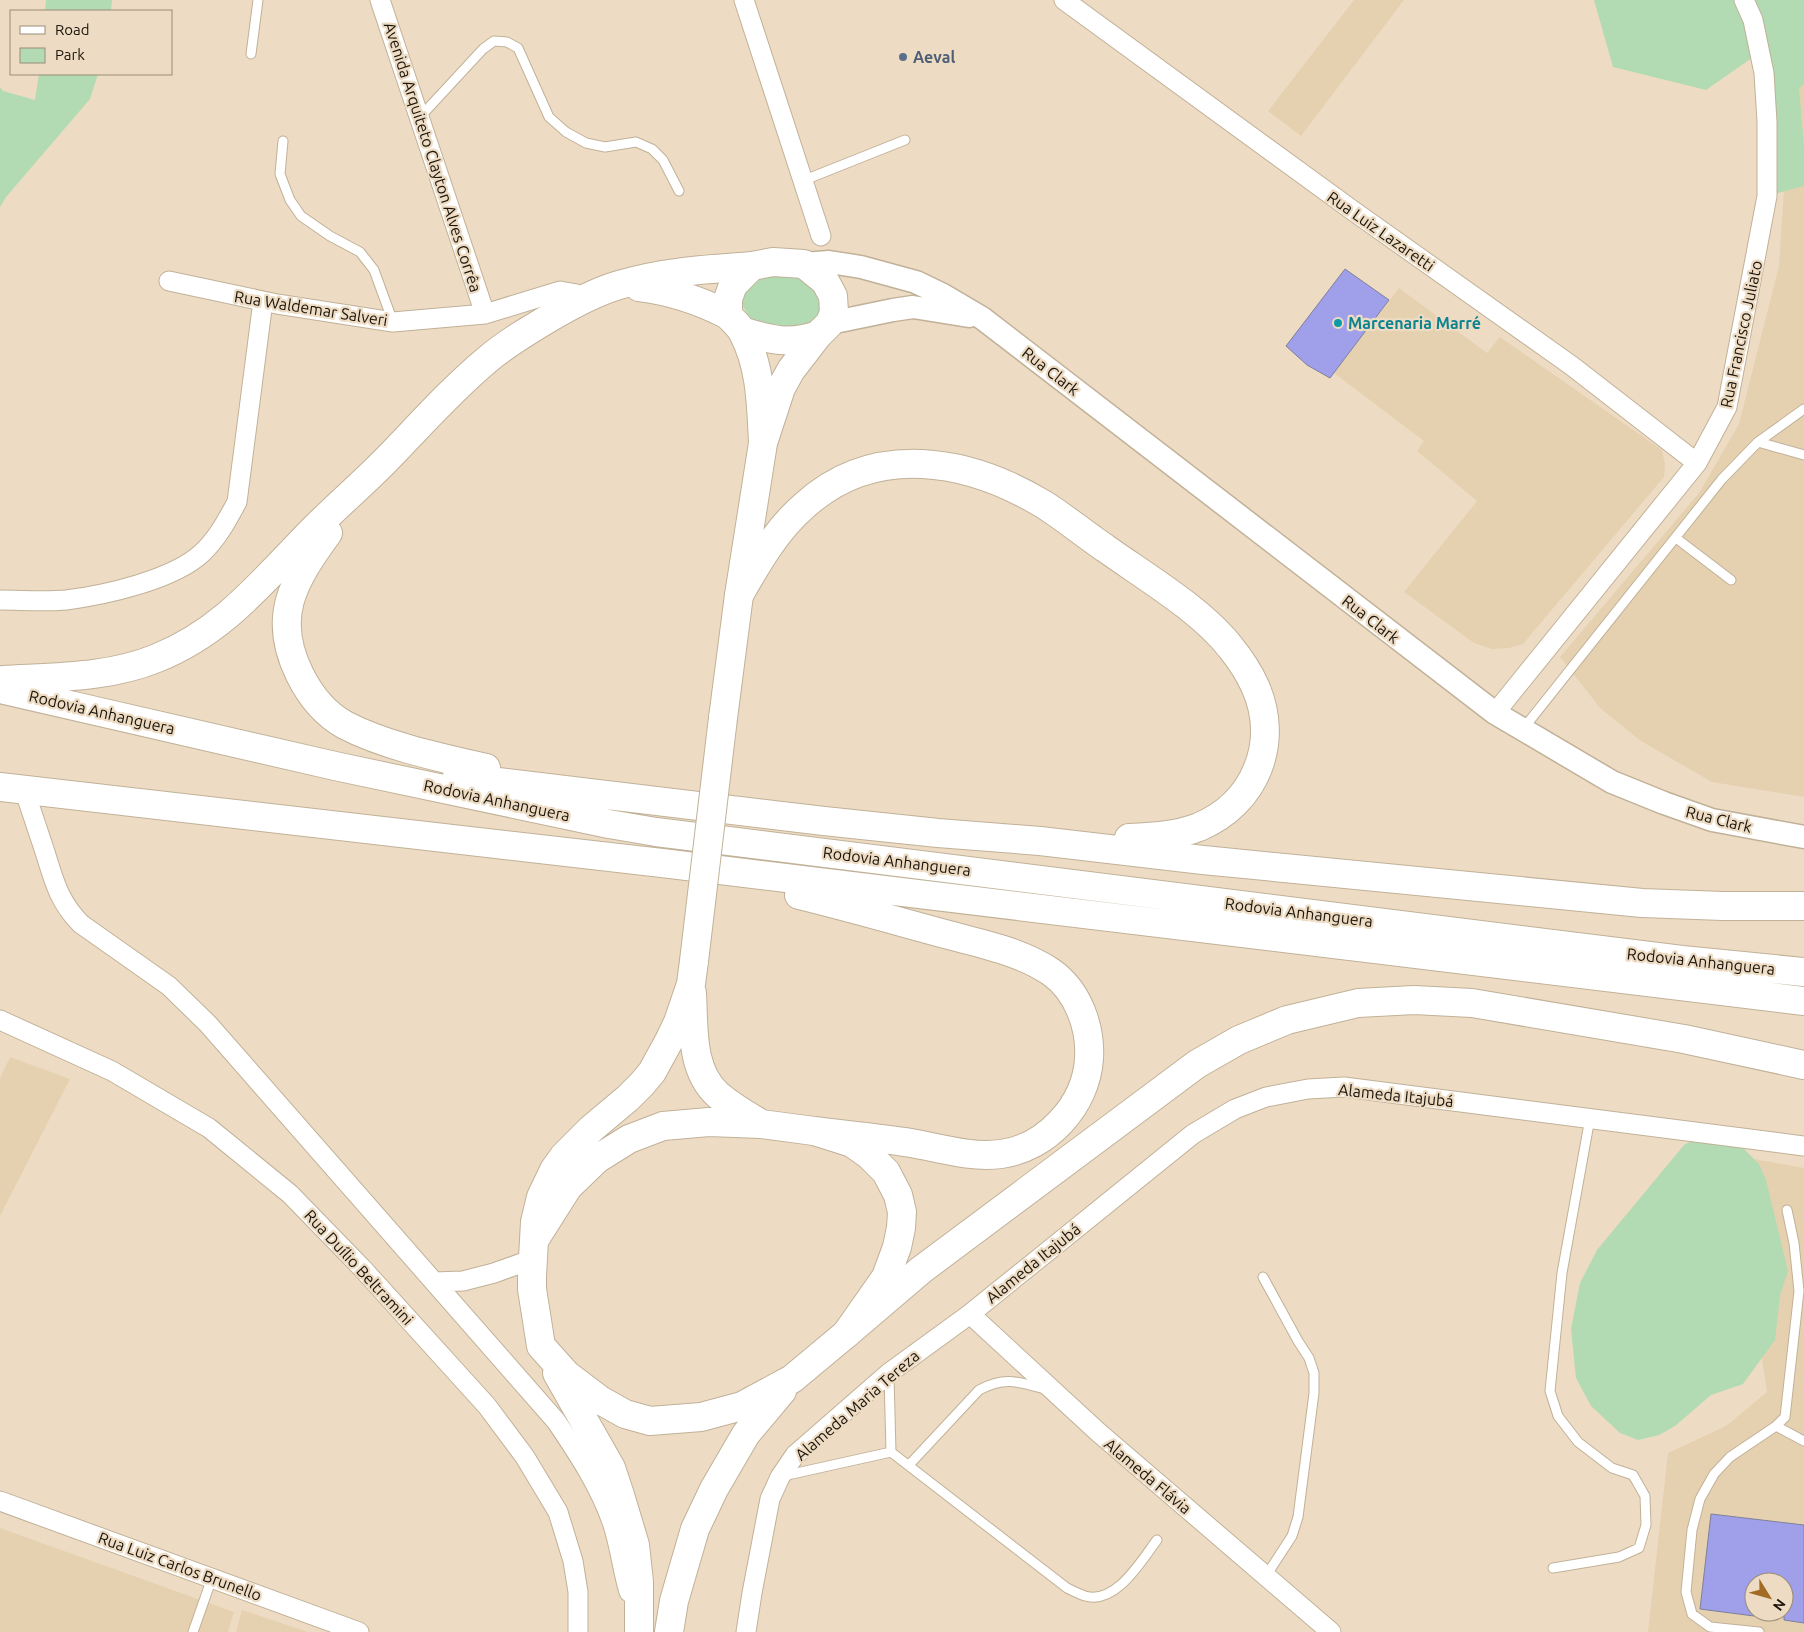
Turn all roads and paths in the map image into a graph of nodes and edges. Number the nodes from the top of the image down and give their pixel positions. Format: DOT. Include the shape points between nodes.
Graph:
graph roads {
  1 [pos="258,0"];
  2 [pos="380,0"];
  3 [pos="744,0"];
  4 [pos="1064,0"];
  5 [pos="1744,0"];
  6 [pos="251,54"];
  7 [pos="420,117"];
  8 [pos="905,140"];
  9 [pos="283,141"];
  10 [pos="802,181"];
  11 [pos="679,191"];
  12 [pos="821,236"];
  13 [pos="804,264"];
  14 [pos="752,266"];
  15 [pos="169,281"];
  16 [pos="620,284"];
  17 [pos="583,298"];
  18 [pos="263,301"];
  19 [pos="485,314"];
  20 [pos="982,318"];
  21 [pos="393,322"];
  22 [pos="735,323"];
  23 [pos="824,329"];
  24 [pos="1804,409"];
  25 [pos="764,442"];
  26 [pos="1758,442"];
  27 [pos="1804,454"];
  28 [pos="388,459"];
  29 [pos="1697,463"];
  30 [pos="1676,538"];
  31 [pos="1731,580"];
  32 [pos="739,595"];
  33 [pos="0,600"];
  34 [pos="0,681"];
  35 [pos="0,689"];
  36 [pos="1495,713"];
  37 [pos="1523,729"];
  38 [pos="335,766"];
  39 [pos="12,788"];
  40 [pos="593,792"];
  41 [pos="1804,837"];
  42 [pos="1040,841"];
  43 [pos="662,863"];
  44 [pos="1804,906"];
  45 [pos="692,972"];
  46 [pos="1804,972"];
  47 [pos="1804,1001"];
  48 [pos="0,1020"];
  49 [pos="1804,1065"];
  50 [pos="1590,1118"];
  51 [pos="762,1124"];
  52 [pos="814,1131"];
  53 [pos="1804,1146"];
  54 [pos="1786,1210"];
  55 [pos="534,1249"];
  56 [pos="1263,1277"];
  57 [pos="434,1282"];
  58 [pos="970,1314"];
  59 [pos="846,1334"];
  60 [pos="541,1346"];
  61 [pos="889,1373"];
  62 [pos="792,1379"];
  63 [pos="1050,1390"];
  64 [pos="1776,1426"];
  65 [pos="1804,1441"];
  66 [pos="891,1452"];
  67 [pos="909,1465"];
  68 [pos="780,1477"];
  69 [pos="0,1501"];
  70 [pos="1157,1540"];
  71 [pos="1553,1568"];
  72 [pos="1266,1576"];
  73 [pos="212,1578"];
  74 [pos="639,1624"];
  75 [pos="193,1632"];
  76 [pos="359,1632"];
  77 [pos="578,1632"];
  78 [pos="669,1632"];
  79 [pos="746,1632"];
  80 [pos="1331,1632"];
  81 [pos="1759,1632"];
  1 -- 6 [label="lane"];
  2 -- 7 [label="street, Avenida Arquiteto Clayton Alves Corrêa"];
  3 -- 10 [label="street"];
  4 -- 29 [label="street, Rua Luiz Lazaretti" via="1572,366"];
  5 -- 29 [label="street, Rua Francisco Juliato" via="1764,73 1767,196 1728,407"];
  7 -- 11 [label="lane" via="483,49 494,41 507,42 518,48 549,117 566,132 586,143 605,147 636,142 652,149 663,160"];
  7 -- 19 [label="street, Avenida Arquiteto Clayton Alves Corrêa"];
  8 -- 10 [label="lane"];
  9 -- 21 [label="lane" via="280,174 290,200 302,216 360,252 374,270"];
  10 -- 12 [label="street"];
  13 -- 14 [label="main road" via="774,262"];
  13 -- 20 [label="street, Rua Clark" via="829,262 861,267 916,282"];
  13 -- 23 [label="main road" via="825,281 834,296 834,312"];
  14 -- 16 [label="main road" via="698,270"];
  14 -- 22 [label="main road" via="733,285 728,298"];
  15 -- 18 [label="street, Rua Waldemar Salveri"];
  16 -- 17 [label="main road"];
  16 -- 22 [label="main road" via="681,295 705,304"];
  17 -- 19 [label="street, Rua Waldemar Salveri" via="560,291"];
  17 -- 28 [label="main road" via="488,359"];
  18 -- 21 [label="street, Rua Waldemar Salveri"];
  18 -- 33 [label="street" via="236,502 223,529 203,552 181,568 124,588 65,600"];
  19 -- 21 [label="street, Rua Waldemar Salveri"];
  20 -- 23 [label="street, Rua Clark" via="914,307"];
  20 -- 36 [label="street, Rua Clark"];
  22 -- 23 [label="main road" via="763,338 786,341 804,340"];
  22 -- 25 [label="main road" via="754,359 760,387"];
  23 -- 25 [label="main road" via="791,370 781,388"];
  24 -- 26 [label="lane"];
  25 -- 32 [label="main road"];
  26 -- 27 [label="lane"];
  26 -- 30 [label="lane" via="1722,479"];
  28 -- 34 [label="main road" via="232,613 198,638 157,658 110,672"];
  28 -- 40 [label="main road" via="310,557 294,588 286,622 287,642 304,684 328,712 363,734 475,765"];
  29 -- 36 [label="street, Rua Francisco Juliato"];
  30 -- 31 [label="lane"];
  30 -- 37 [label="lane"];
  32 -- 42 [label="main road" via="778,533 806,504 827,489 878,468 935,464 978,474 1042,504 1187,606 1231,647 1255,686 1262,707 1264,738 1262,758 1251,785 1228,810 1200,827 1169,836"];
  32 -- 45 [label="main road, bridge"];
  35 -- 38 [label="main road, Rodovia Anhanguera"];
  36 -- 37 [label="street, Rua Clark"];
  37 -- 41 [label="street, Rua Clark" via="1612,782 1664,803 1712,820"];
  38 -- 40 [label="main road"];
  38 -- 46 [label="main road, Rodovia Anhanguera" via="656,832 1682,960"];
  39 -- 43 [label="main road, Rodovia Anhanguera"];
  39 -- 57 [label="street" via="62,902 74,917 169,986 208,1024"];
  40 -- 42 [label="main road" via="824,821"];
  42 -- 44 [label="main road" via="1642,903"];
  43 -- 47 [label="main road, Rodovia Anhanguera"];
  43 -- 52 [label="main road" via="829,902 1002,950 1036,963 1053,974 1077,1002 1089,1038 1089,1061 1083,1086 1063,1119 1040,1139 1022,1148 980,1155"];
  45 -- 51 [label="main road" via="697,1056 704,1078 718,1095"];
  45 -- 55 [label="main road" via="669,1041 652,1072 584,1136 554,1170 540,1196"];
  48 -- 77 [label="street, Rua Duílio Beltramini" via="112,1071 209,1128 290,1194 362,1268 487,1406 525,1457 558,1512 573,1561 578,1592"];
  49 -- 59 [label="main road" via="1684,1039 1472,1003 1414,1000 1358,1003 1288,1020 1239,1040 1197,1064 921,1270"];
  50 -- 53 [label="street, Alameda Itajubá"];
  50 -- 58 [label="street, Alameda Itajubá" via="1344,1087 1308,1089 1266,1097 1235,1109 1193,1134"];
  50 -- 71 [label="lane" via="1562,1273 1550,1391 1558,1416 1578,1442 1612,1468 1633,1475 1645,1496 1646,1525 1639,1548 1619,1558"];
  51 -- 52 [label="main road"];
  51 -- 55 [label="main road" via="709,1122 663,1126 629,1139 597,1159 568,1187"];
  52 -- 59 [label="main road" via="852,1143 870,1155 886,1172 898,1195 902,1212 897,1247 886,1277"];
  54 -- 64 [label="lane" via="1794,1243 1799,1291 1788,1409 1786,1417"];
  55 -- 57 [label="street" via="494,1273 463,1281"];
  55 -- 60 [label="main road" via="532,1289"];
  56 -- 72 [label="lane" via="1314,1373 1298,1517 1292,1536"];
  57 -- 74 [label="street" via="556,1421 578,1453 612,1521"];
  58 -- 61 [label="street, Alameda Maria Tereza"];
  58 -- 63 [label="street, Alameda Flávia"];
  59 -- 62 [label="main road"];
  60 -- 62 [label="main road" via="567,1375 600,1400 625,1414 650,1421 701,1417 742,1406"];
  60 -- 74 [label="main road" via="611,1468 635,1546"];
  61 -- 66 [label="lane"];
  61 -- 68 [label="street, Alameda Maria Tereza" via="795,1455"];
  62 -- 78 [label="main road" via="746,1434 714,1489 695,1529 674,1601"];
  63 -- 67 [label="lane" via="1004,1380 990,1384 979,1390"];
  63 -- 72 [label="street, Alameda Flávia"];
  64 -- 65 [label="lane"];
  64 -- 81 [label="lane" via="1730,1457 1714,1474 1700,1499 1692,1530 1686,1592 1692,1614 1710,1627"];
  66 -- 67 [label="lane"];
  66 -- 68 [label="lane"];
  67 -- 70 [label="lane" via="1067,1588 1086,1597 1105,1595 1123,1584"];
  68 -- 79 [label="street, Alameda Maria Tereza" via="765,1520"];
  69 -- 73 [label="street, Rua Luiz Carlos Brunello"];
  72 -- 80 [label="street, Alameda Flávia"];
  73 -- 75 [label="lane"];
  73 -- 76 [label="street, Rua Luiz Carlos Brunello"];
}
